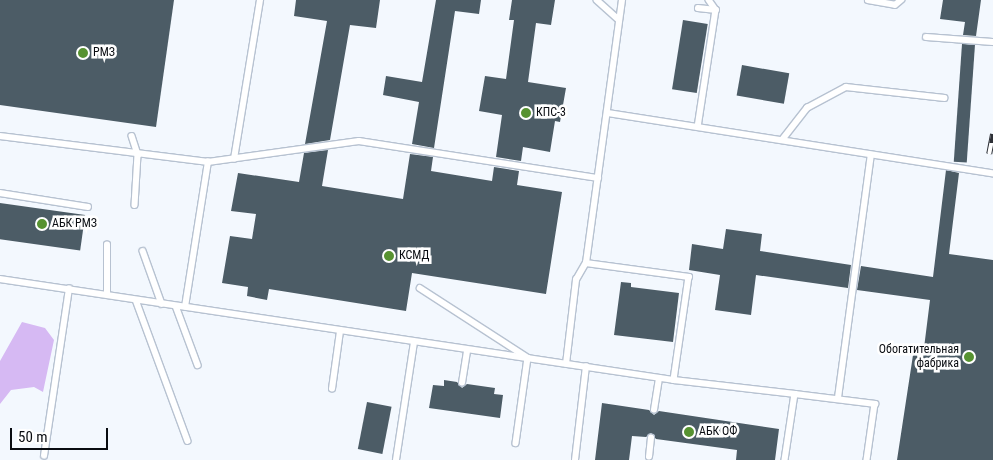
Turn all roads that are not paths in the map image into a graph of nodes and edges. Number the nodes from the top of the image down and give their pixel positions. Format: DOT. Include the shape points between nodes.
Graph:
graph roads {
  1 [pos="260,0"];
  2 [pos="598,0"];
  3 [pos="622,0"];
  4 [pos="709,0"];
  5 [pos="868,0"];
  6 [pos="901,0"];
  7 [pos="698,8"];
  8 [pos="716,10"];
  9 [pos="618,19"];
  10 [pos="926,37"];
  11 [pos="993,42"];
  12 [pos="944,98"];
  13 [pos="608,113"];
  14 [pos="698,127"];
  15 [pos="0,136"];
  16 [pos="132,136"];
  17 [pos="782,140"];
  18 [pos="138,155"];
  19 [pos="871,155"];
  20 [pos="234,159"];
  21 [pos="208,162"];
  22 [pos="993,173"];
  23 [pos="598,178"];
  24 [pos="0,193"];
  25 [pos="135,205"];
  26 [pos="88,207"];
  27 [pos="107,245"];
  28 [pos="143,251"];
  29 [pos="586,263"];
  30 [pos="0,279"];
  31 [pos="420,288"];
  32 [pos="69,289"];
  33 [pos="107,295"];
  34 [pos="136,300"];
  35 [pos="162,304"];
  36 [pos="176,306"];
  37 [pos="185,307"];
  38 [pos="340,331"];
  39 [pos="414,342"];
  40 [pos="467,350"];
  41 [pos="528,358"];
  42 [pos="566,364"];
  43 [pos="198,366"];
  44 [pos="586,367"];
  45 [pos="659,378"];
  46 [pos="674,380"];
  47 [pos="462,383"];
  48 [pos="332,390"];
  49 [pos="795,394"];
  50 [pos="838,398"];
  51 [pos="654,410"];
  52 [pos="651,438"];
  53 [pos="188,441"];
  54 [pos="516,443"];
  55 [pos="44,456"];
  56 [pos="649,457"];
  57 [pos="396,460"];
  58 [pos="575,460"];
  59 [pos="785,460"];
  60 [pos="866,460"];
  1 -- 20 [label="lane"];
  2 -- 9 [label="lane"];
  3 -- 9 [label="lane"];
  4 -- 8 [label="lane"];
  5 -- 6 [label="lane" via="895,5"];
  7 -- 8 [label="lane"];
  8 -- 14 [label="lane"];
  9 -- 13 [label="lane"];
  10 -- 11 [label="lane"];
  12 -- 17 [label="lane" via="846,87 807,108"];
  13 -- 14 [label="lane"];
  13 -- 23 [label="lane"];
  14 -- 17 [label="lane"];
  15 -- 18 [label="lane"];
  16 -- 18 [label="lane"];
  17 -- 19 [label="lane"];
  18 -- 21 [label="lane"];
  18 -- 25 [label="lane"];
  19 -- 22 [label="lane"];
  19 -- 50 [label="lane"];
  20 -- 21 [label="lane"];
  20 -- 23 [label="lane" via="359,141"];
  21 -- 37 [label="lane"];
  23 -- 29 [label="lane"];
  24 -- 26 [label="lane"];
  27 -- 33 [label="lane"];
  28 -- 35 [label="lane"];
  29 -- 42 [label="lane" via="576,280"];
  29 -- 46 [label="lane" via="689,277"];
  30 -- 32 [label="lane"];
  31 -- 41 [label="lane"];
  32 -- 33 [label="lane"];
  32 -- 55 [label="lane"];
  33 -- 34 [label="lane"];
  34 -- 35 [label="lane"];
  34 -- 53 [label="lane"];
  35 -- 36 [label="lane"];
  36 -- 37 [label="lane"];
  36 -- 43 [label="lane"];
  37 -- 38 [label="lane"];
  38 -- 39 [label="lane"];
  38 -- 48 [label="lane"];
  39 -- 40 [label="lane"];
  39 -- 57 [label="lane"];
  40 -- 41 [label="lane"];
  40 -- 47 [label="lane"];
  41 -- 42 [label="lane"];
  41 -- 54 [label="lane"];
  42 -- 44 [label="lane"];
  44 -- 45 [label="lane"];
  44 -- 58 [label="lane"];
  45 -- 46 [label="lane"];
  45 -- 51 [label="lane"];
  46 -- 49 [label="lane"];
  49 -- 50 [label="lane"];
  49 -- 59 [label="lane"];
  50 -- 60 [label="lane" via="874,404"];
  52 -- 56 [label="lane"];
}
